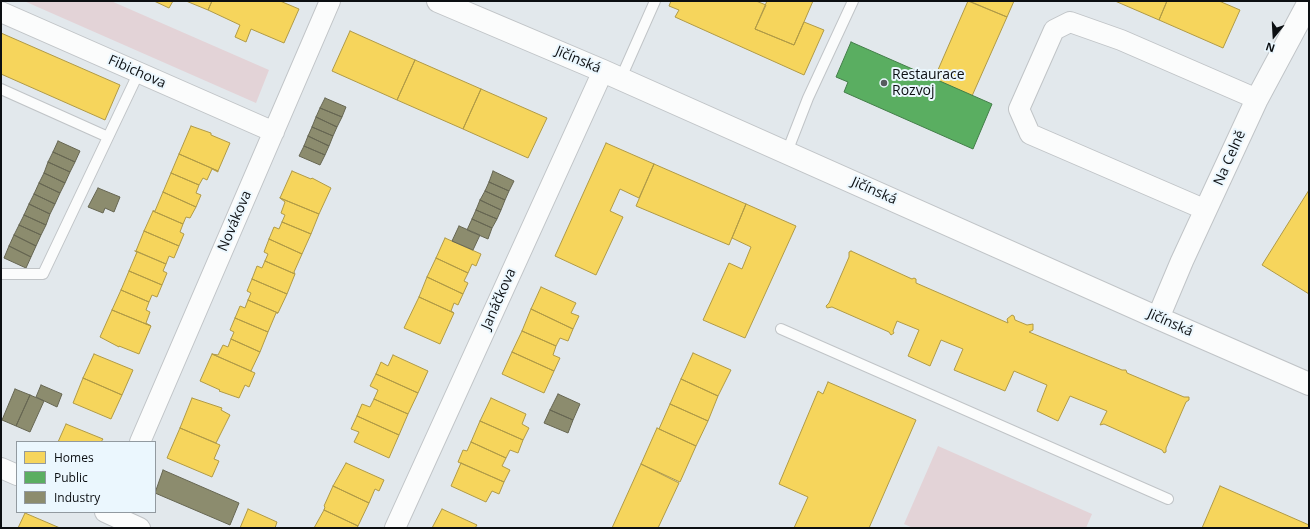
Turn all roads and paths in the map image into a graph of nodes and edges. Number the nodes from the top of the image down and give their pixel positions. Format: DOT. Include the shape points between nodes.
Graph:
graph roads {
  1 [pos="330,1"];
  2 [pos="655,1"];
  3 [pos="853,1"];
  4 [pos="1307,2"];
  5 [pos="448,3"];
  6 [pos="1,12"];
  7 [pos="139,72"];
  8 [pos="611,76"];
  9 [pos="1,89"];
  10 [pos="1257,99"];
  11 [pos="274,132"];
  12 [pos="108,137"];
  13 [pos="787,152"];
  14 [pos="1206,210"];
  15 [pos="1,274"];
  16 [pos="1158,318"];
  17 [pos="781,329"];
  18 [pos="1309,384"];
  19 [pos="140,441"];
  20 [pos="1,468"];
  21 [pos="16,475"];
  22 [pos="1168,499"];
  23 [pos="105,516"];
  24 [pos="140,528"];
  25 [pos="395,528"];
  1 -- 11 [label="street, Novákova"];
  2 -- 8 [label="lane"];
  3 -- 13 [label="lane" via="808,98"];
  4 -- 10 [label="street, Na Celně"];
  5 -- 8 [label="street, Jičínská"];
  6 -- 7 [label="street, Fibichova"];
  7 -- 11 [label="street, Fibichova"];
  7 -- 12 [label="lane"];
  8 -- 13 [label="street, Jičínská"];
  8 -- 25 [label="street, Janáčkova" via="551,185"];
  9 -- 12 [label="lane"];
  10 -- 14 [label="street, Na Celně"];
  10 -- 14 [label="street" via="1121,40 1070,22 1054,30 1019,109 1030,134"];
  11 -- 19 [label="street, Novákova"];
  12 -- 15 [label="lane" via="43,274"];
  13 -- 16 [label="street, Jičínská"];
  14 -- 16 [label="street, Na Celně"];
  16 -- 18 [label="street, Jičínská"];
  17 -- 22 [label="lane"];
  20 -- 21 [label="street"];
  23 -- 24 [label="street"];
}
